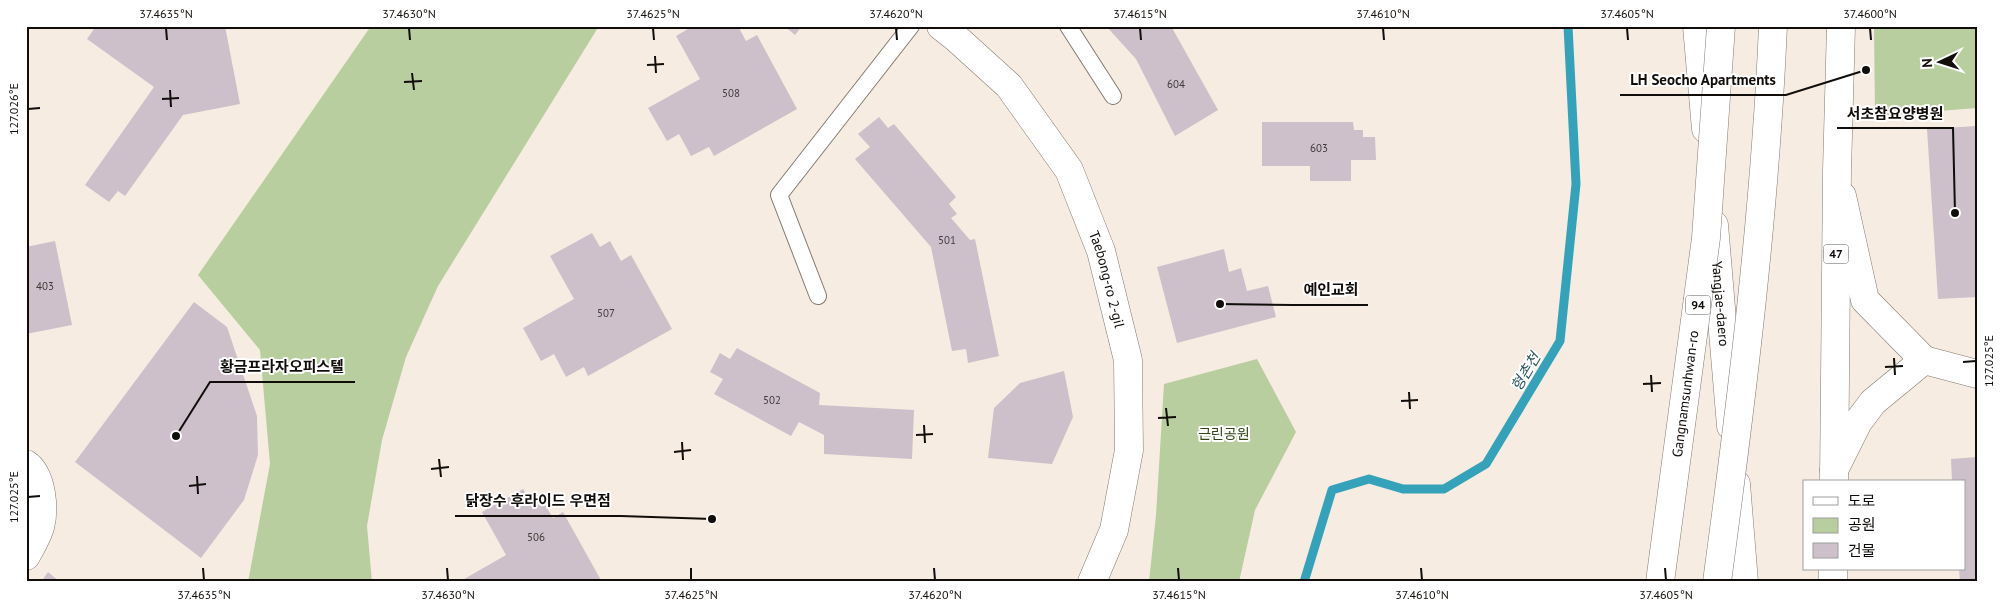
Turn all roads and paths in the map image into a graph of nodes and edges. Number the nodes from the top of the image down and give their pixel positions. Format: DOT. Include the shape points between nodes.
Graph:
graph roads {
  1 [pos="911,26"];
  2 [pos="941,26"];
  3 [pos="1068,26"];
  4 [pos="1697,26"];
  5 [pos="1721,26"];
  6 [pos="1774,26"];
  7 [pos="1841,26"];
  8 [pos="1113,96"];
  9 [pos="1837,171"];
  10 [pos="818,296"];
  11 [pos="1924,360"];
  12 [pos="1977,374"];
  13 [pos="26,464"];
  14 [pos="1834,476"];
  15 [pos="26,556"];
  16 [pos="1742,579"];
  17 [pos="1092,582"];
  18 [pos="1660,582"];
  19 [pos="1717,582"];
  1 -- 10 [label="lane" via="779,195"];
  2 -- 17 [label="main road, Taebong-ro 2-gil" via="1008,86 1070,170 1101,251 1128,360 1130,450 1114,530"];
  3 -- 8 [label="lane"];
  4 -- 16 [label="main road, Yangjae-daero"];
  5 -- 18 [label="main road, Gangnamsunhwan-ro / 94, bridge" via="1706,238"];
  6 -- 19 [label="main road, bridge" via="1747,349"];
  7 -- 9 [label="main road, 47"];
  9 -- 11 [label="main road" via="1865,300"];
  9 -- 14 [label="main road, 47"];
  11 -- 12 [label="main road"];
  11 -- 14 [label="main road" via="1873,402 1858,422"];
  13 -- 15 [label="main road" via="32,468 42,497 40,526"];
}
